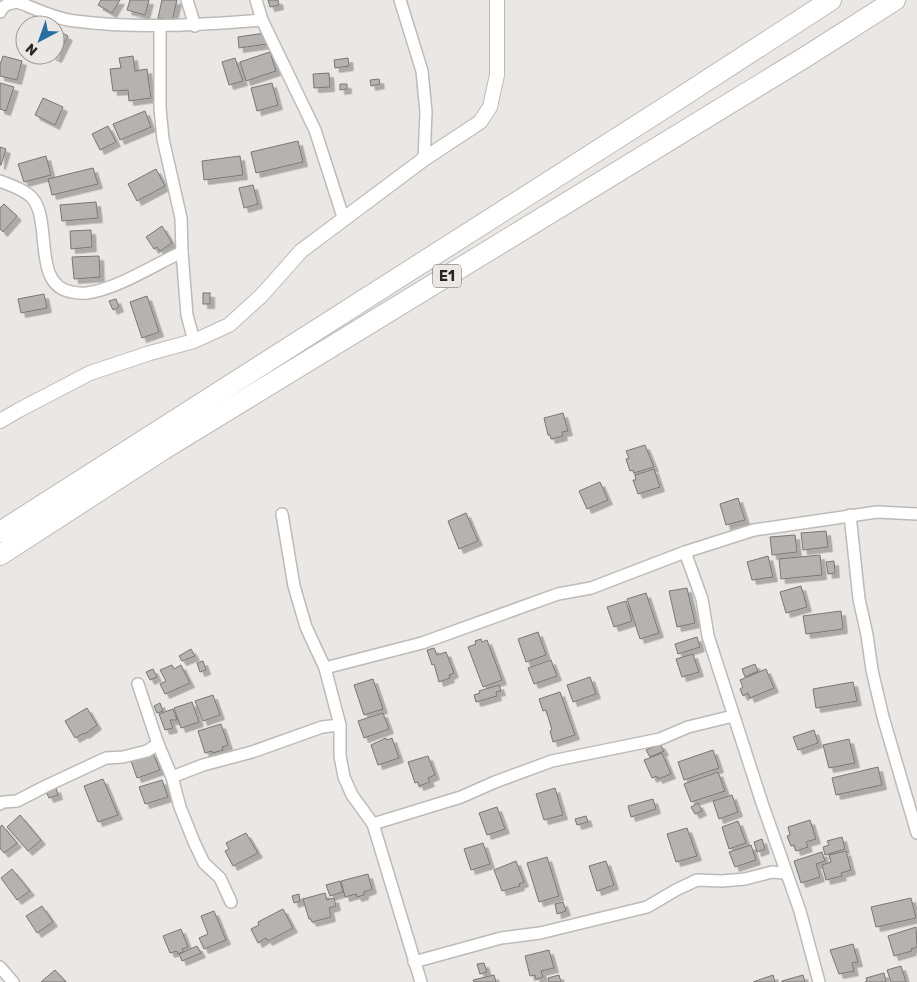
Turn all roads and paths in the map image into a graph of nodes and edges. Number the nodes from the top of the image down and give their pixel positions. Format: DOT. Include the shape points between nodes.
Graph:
graph roads {
  1 [pos="187,0"];
  2 [pos="256,0"];
  3 [pos="400,0"];
  4 [pos="498,0"];
  5 [pos="830,0"];
  6 [pos="894,0"];
  7 [pos="0,12"];
  8 [pos="262,20"];
  9 [pos="195,26"];
  10 [pos="160,27"];
  11 [pos="424,159"];
  12 [pos="0,181"];
  13 [pos="344,220"];
  14 [pos="182,252"];
  15 [pos="194,341"];
  16 [pos="0,421"];
  17 [pos="282,514"];
  18 [pos="917,514"];
  19 [pos="850,515"];
  20 [pos="0,532"];
  21 [pos="685,552"];
  22 [pos="0,554"];
  23 [pos="325,668"];
  24 [pos="138,684"];
  25 [pos="733,716"];
  26 [pos="340,725"];
  27 [pos="158,744"];
  28 [pos="172,777"];
  29 [pos="0,804"];
  30 [pos="373,824"];
  31 [pos="917,833"];
  32 [pos="786,873"];
  33 [pos="231,902"];
  34 [pos="414,962"];
  35 [pos="0,968"];
  36 [pos="13,982"];
  37 [pos="420,982"];
  38 [pos="818,982"];
  1 -- 9 [label="street"];
  2 -- 8 [label="street"];
  3 -- 11 [label="street" via="422,71 426,112"];
  4 -- 11 [label="street" via="497,75 490,107 480,122"];
  5 -- 20 [label="highway, E1"];
  6 -- 22 [label="highway, E1" via="164,449"];
  7 -- 10 [label="street" via="9,3 18,2 74,21"];
  8 -- 9 [label="street"];
  8 -- 13 [label="street" via="315,130"];
  9 -- 10 [label="street"];
  10 -- 14 [label="street" via="160,108 163,138 181,218"];
  11 -- 13 [label="street"];
  12 -- 14 [label="street" via="32,198 38,207 49,274 66,291 86,294 113,285"];
  13 -- 15 [label="street" via="301,252 230,325"];
  14 -- 15 [label="street" via="187,315"];
  15 -- 16 [label="street" via="90,373"];
  17 -- 23 [label="street" via="294,586 306,628"];
  18 -- 19 [label="street" via="877,512"];
  19 -- 21 [label="street" via="754,530"];
  19 -- 31 [label="street" via="859,599 874,680"];
  21 -- 23 [label="street" via="591,588 558,594 422,643"];
  21 -- 25 [label="street" via="702,599 708,636"];
  23 -- 26 [label="street"];
  24 -- 27 [label="street"];
  25 -- 30 [label="street" via="688,727 660,739 552,761 461,797"];
  25 -- 32 [label="street"];
  26 -- 28 [label="street" via="322,727"];
  26 -- 30 [label="street" via="344,777 352,795"];
  27 -- 28 [label="street"];
  27 -- 29 [label="street" via="148,751 106,758 17,801"];
  28 -- 33 [label="street" via="194,842 204,862 220,878"];
  30 -- 34 [label="street"];
  32 -- 34 [label="street" via="772,872 745,879 697,880 647,907 540,933 501,938"];
  32 -- 38 [label="street" via="800,911"];
  34 -- 37 [label="street"];
  35 -- 36 [label="street"];
}
